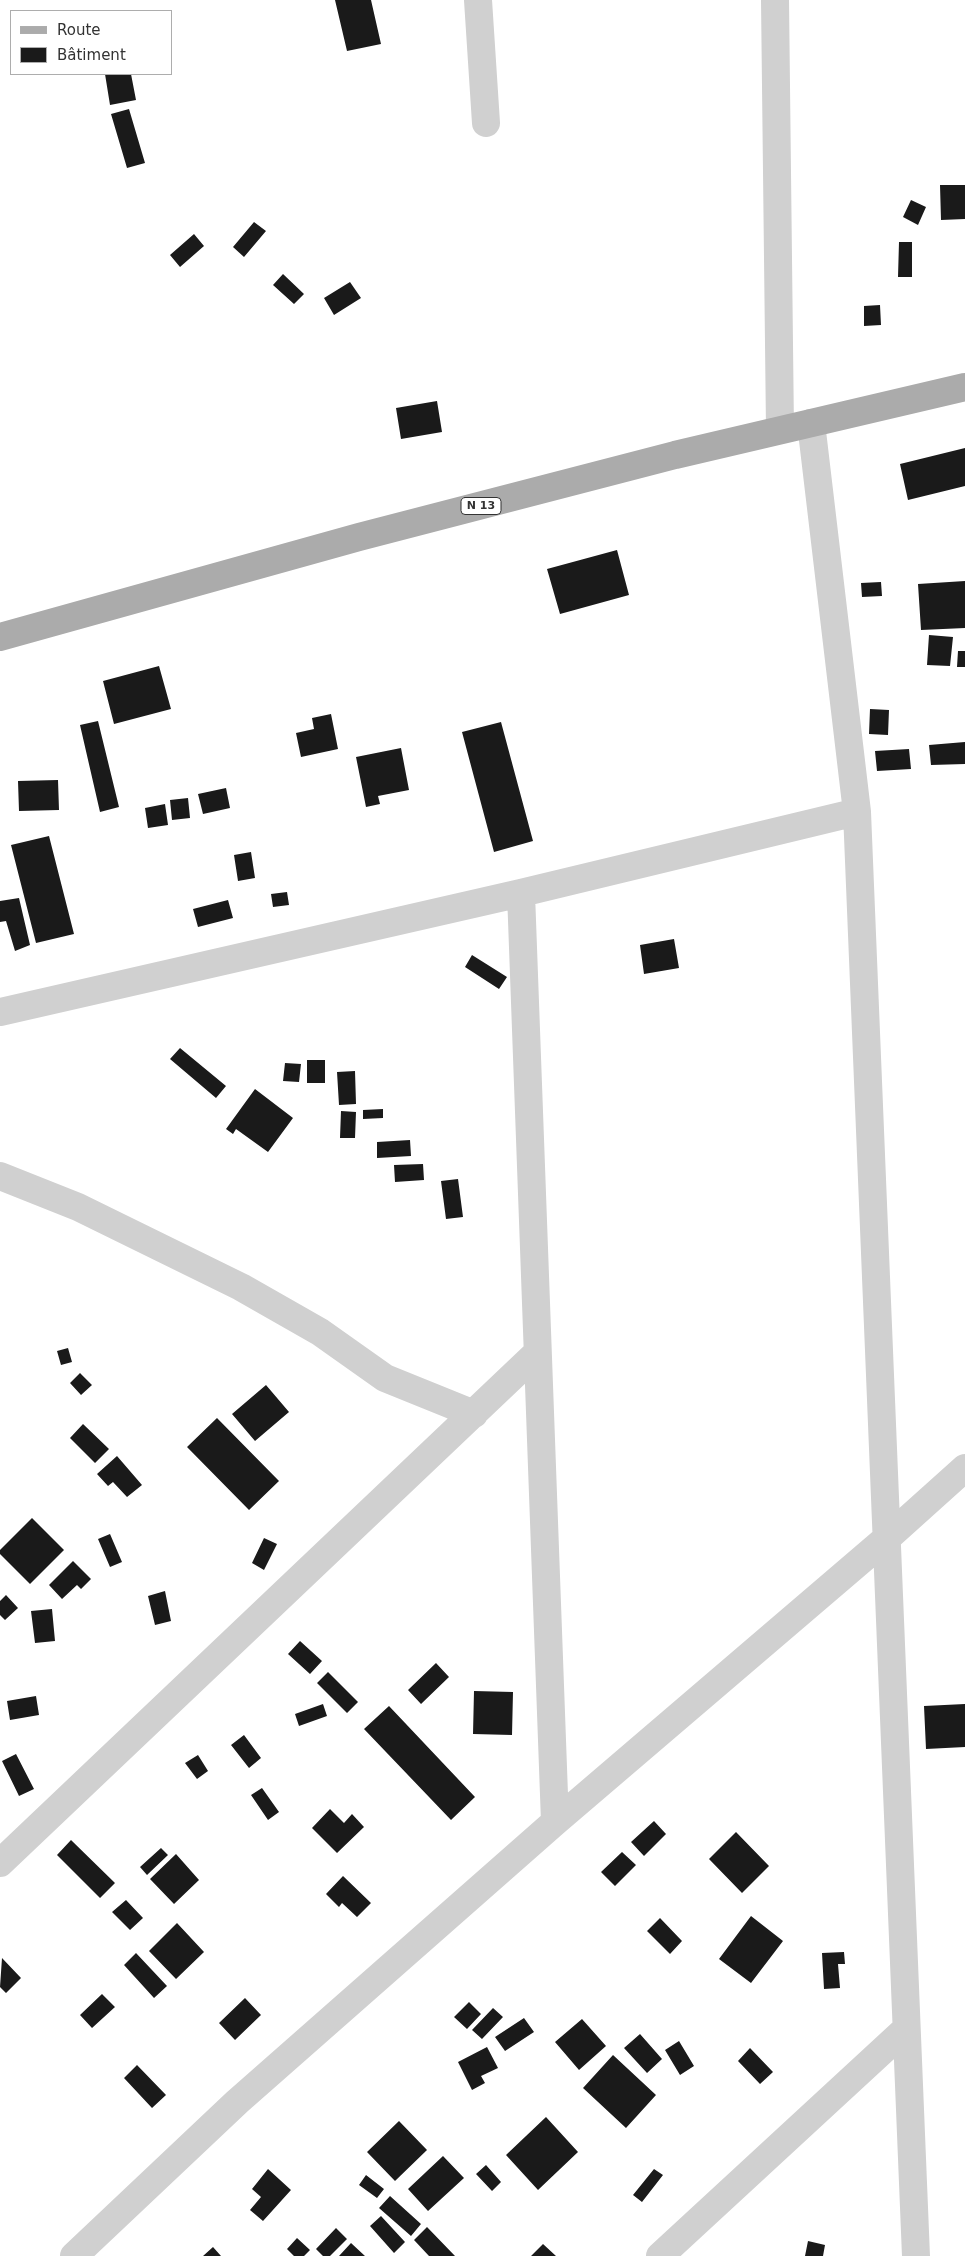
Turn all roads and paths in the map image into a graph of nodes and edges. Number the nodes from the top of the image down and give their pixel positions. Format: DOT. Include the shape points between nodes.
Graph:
graph roads {
  1 [pos="478,0"];
  2 [pos="775,0"];
  3 [pos="486,123"];
  4 [pos="965,387"];
  5 [pos="811,422"];
  6 [pos="780,429"];
  7 [pos="0,637"];
  8 [pos="857,812"];
  9 [pos="521,893"];
  10 [pos="0,1012"];
  11 [pos="0,1176"];
  12 [pos="537,1353"];
  13 [pos="474,1414"];
  14 [pos="965,1468"];
  15 [pos="887,1538"];
  16 [pos="555,1822"];
  17 [pos="0,1863"];
  18 [pos="906,2028"];
  19 [pos="74,2256"];
  20 [pos="660,2256"];
  21 [pos="916,2256"];
  1 -- 3 [label="street"];
  2 -- 6 [label="street"];
  4 -- 5 [label="main road, N 13"];
  5 -- 6 [label="main road, N 13"];
  5 -- 8 [label="street"];
  6 -- 7 [label="main road, N 13" via="359,537"];
  8 -- 9 [label="street"];
  8 -- 15 [label="street"];
  9 -- 10 [label="street"];
  9 -- 12 [label="street"];
  11 -- 13 [label="street" via="78,1207 240,1286 320,1332 385,1378"];
  12 -- 13 [label="street"];
  12 -- 16 [label="street"];
  13 -- 17 [label="street"];
  14 -- 15 [label="street"];
  15 -- 16 [label="street"];
  15 -- 18 [label="street"];
  16 -- 19 [label="street" via="237,2102"];
  18 -- 20 [label="street"];
  18 -- 21 [label="street"];
}
